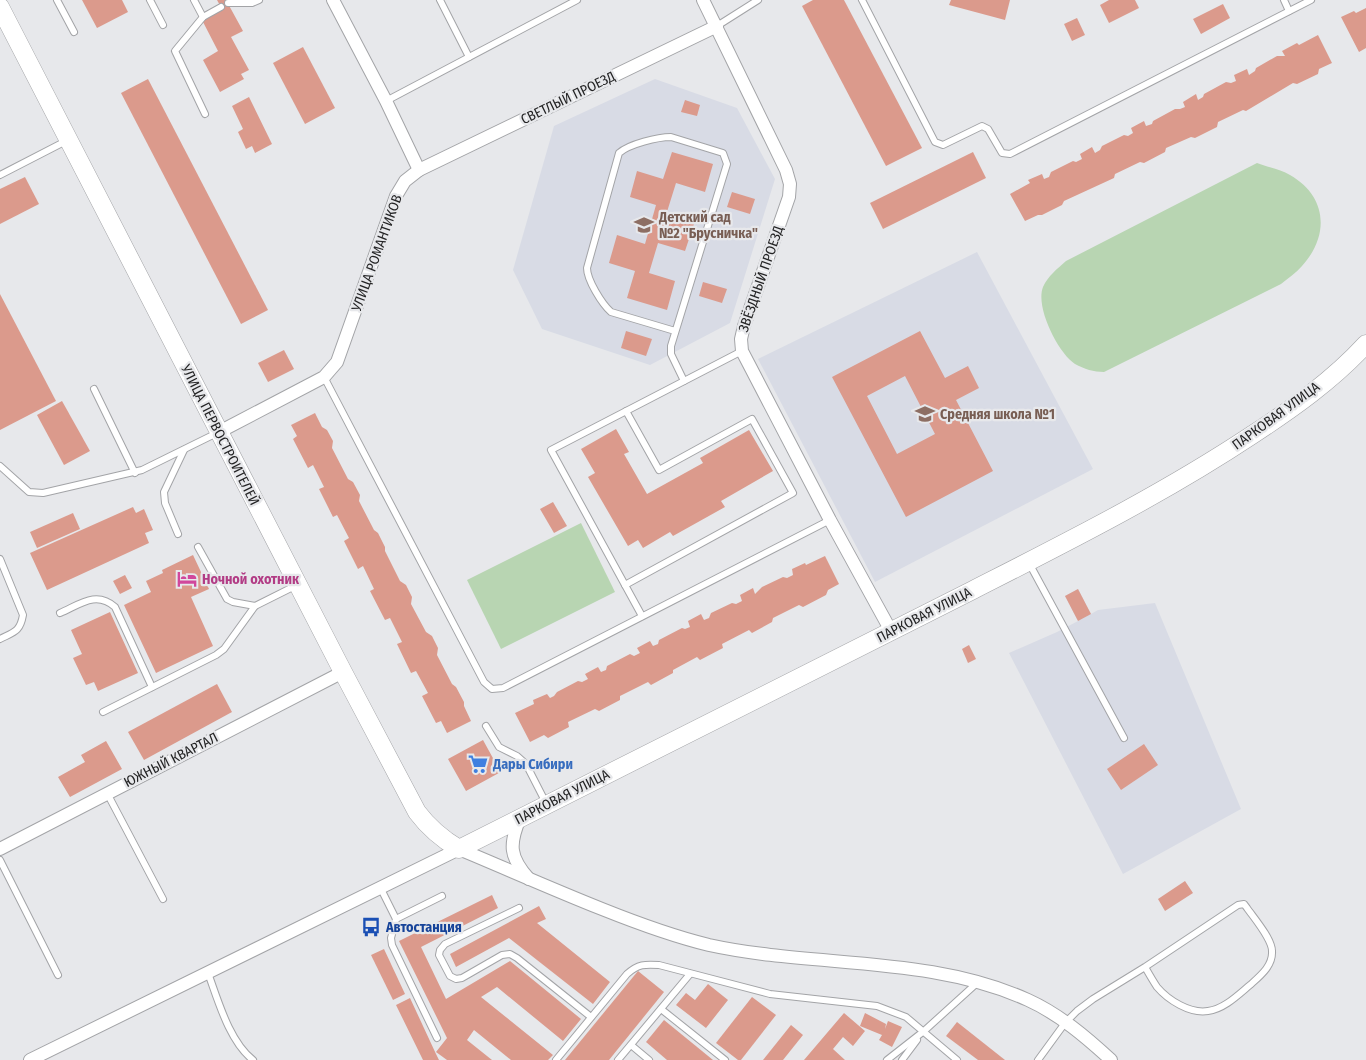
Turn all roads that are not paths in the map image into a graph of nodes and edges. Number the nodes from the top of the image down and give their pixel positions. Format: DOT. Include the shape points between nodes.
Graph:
graph roads {
  1 [pos="57,0"];
  2 [pos="150,0"];
  3 [pos="194,0"];
  4 [pos="259,0"];
  5 [pos="333,0"];
  6 [pos="440,0"];
  7 [pos="576,0"];
  8 [pos="703,0"];
  9 [pos="758,0"];
  10 [pos="862,0"];
  11 [pos="1284,0"];
  12 [pos="1311,0"];
  13 [pos="228,3"];
  14 [pos="0,7"];
  15 [pos="220,7"];
  16 [pos="1289,11"];
  17 [pos="203,17"];
  18 [pos="163,25"];
  19 [pos="717,26"];
  20 [pos="74,32"];
  21 [pos="469,57"];
  22 [pos="386,101"];
  23 [pos="205,114"];
  24 [pos="68,140"];
  25 [pos="419,170"];
  26 [pos="0,176"];
  27 [pos="675,331"];
  28 [pos="1365,348"];
  29 [pos="742,351"];
  30 [pos="324,378"];
  31 [pos="684,381"];
  32 [pos="94,390"];
  33 [pos="626,411"];
  34 [pos="219,432"];
  35 [pos="184,450"];
  36 [pos="0,466"];
  37 [pos="135,472"];
  38 [pos="830,520"];
  39 [pos="178,534"];
  40 [pos="198,547"];
  41 [pos="0,560"];
  42 [pos="1028,562"];
  43 [pos="298,584"];
  44 [pos="626,585"];
  45 [pos="255,606"];
  46 [pos="60,613"];
  47 [pos="642,616"];
  48 [pos="891,631"];
  49 [pos="0,639"];
  50 [pos="343,672"];
  51 [pos="152,687"];
  52 [pos="103,712"];
  53 [pos="486,726"];
  54 [pos="1124,738"];
  55 [pos="107,793"];
  56 [pos="547,804"];
  57 [pos="520,818"];
  58 [pos="459,848"];
  59 [pos="0,849"];
  60 [pos="0,860"];
  61 [pos="531,881"];
  62 [pos="380,887"];
  63 [pos="442,896"];
  64 [pos="163,899"];
  65 [pos="520,908"];
  66 [pos="396,919"];
  67 [pos="1145,967"];
  68 [pos="208,973"];
  69 [pos="690,974"];
  70 [pos="58,975"];
  71 [pos="978,982"];
  72 [pos="661,1009"];
  73 [pos="591,1017"];
  74 [pos="1065,1023"];
  75 [pos="924,1031"];
  76 [pos="437,1038"];
  77 [pos="630,1045"];
  78 [pos="30,1060"];
  79 [pos="253,1060"];
  80 [pos="556,1060"];
  81 [pos="618,1060"];
  82 [pos="649,1060"];
  83 [pos="725,1060"];
  84 [pos="887,1060"];
  85 [pos="902,1060"];
  86 [pos="957,1060"];
  87 [pos="1038,1060"];
  88 [pos="1111,1060"];
  1 -- 20 [label="lane"];
  2 -- 18 [label="lane"];
  3 -- 17 [label="lane"];
  4 -- 13 [label="lane" via="252,4"];
  5 -- 22 [label="street"];
  6 -- 21 [label="lane"];
  7 -- 21 [label="lane"];
  8 -- 19 [label="street, ЗВЁЗДНЫЙ ПРОЕЗД"];
  9 -- 19 [label="lane"];
  10 -- 16 [label="lane" via="935,142 943,145 982,126 988,129 1002,153 1010,154"];
  11 -- 16 [label="lane"];
  12 -- 16 [label="lane"];
  14 -- 24 [label="street, УЛИЦА ПЕРВОСТРОИТЕЛЕЙ"];
  15 -- 17 [label="lane"];
  17 -- 23 [label="lane" via="174,51"];
  19 -- 25 [label="street, СВЕТЛЫЙ ПРОЕЗД"];
  19 -- 29 [label="street, ЗВЁЗДНЫЙ ПРОЕЗД" via="790,184 789,197 740,339"];
  21 -- 22 [label="lane"];
  22 -- 25 [label="street"];
  24 -- 26 [label="lane"];
  24 -- 34 [label="street, УЛИЦА ПЕРВОСТРОИТЕЛЕЙ"];
  25 -- 30 [label="street, УЛИЦА РОМАНТИКОВ" via="405,180 396,196 344,345 337,362"];
  27 -- 27 [label="lane" via="726,158 723,153 671,136 624,148 619,153 587,275 611,312"];
  27 -- 31 [label="lane" via="671,354"];
  28 -- 42 [label="street, ПАРКОВАЯ УЛИЦА" via="1284,414 1218,458"];
  29 -- 31 [label="lane"];
  29 -- 38 [label="street, ЗВЁЗДНЫЙ ПРОЕЗД"];
  30 -- 34 [label="street, УЛИЦА РОМАНТИКОВ"];
  30 -- 47 [label="lane" via="484,682 492,689 503,688"];
  31 -- 33 [label="lane"];
  32 -- 37 [label="lane"];
  33 -- 44 [label="lane" via="551,450"];
  33 -- 44 [label="lane" via="659,470 752,419 793,493"];
  34 -- 35 [label="lane"];
  34 -- 43 [label="street, УЛИЦА ПЕРВОСТРОИТЕЛЕЙ"];
  35 -- 37 [label="lane"];
  35 -- 39 [label="lane" via="164,492 165,503"];
  36 -- 37 [label="lane" via="23,488 36,494"];
  38 -- 47 [label="lane"];
  38 -- 48 [label="street, ЗВЁЗДНЫЙ ПРОЕЗД"];
  40 -- 45 [label="lane" via="228,599"];
  41 -- 49 [label="lane" via="23,615 17,630"];
  42 -- 48 [label="street, ПАРКОВАЯ УЛИЦА"];
  42 -- 54 [label="lane"];
  43 -- 45 [label="lane"];
  43 -- 50 [label="street, УЛИЦА ПЕРВОСТРОИТЕЛЕЙ"];
  44 -- 47 [label="lane"];
  45 -- 51 [label="lane" via="224,649"];
  46 -- 51 [label="lane" via="93,598 109,602 115,607"];
  48 -- 56 [label="street, ПАРКОВАЯ УЛИЦА"];
  50 -- 55 [label="street, ЮЖНЫЙ КВАРТАЛ"];
  50 -- 58 [label="street, УЛИЦА ПЕРВОСТРОИТЕЛЕЙ" via="417,812 437,834"];
  51 -- 52 [label="lane"];
  53 -- 56 [label="lane" via="499,747 518,756 526,764"];
  55 -- 59 [label="street, ЮЖНЫЙ КВАРТАЛ"];
  55 -- 64 [label="lane"];
  56 -- 57 [label="street, ПАРКОВАЯ УЛИЦА"];
  57 -- 58 [label="street, ПАРКОВАЯ УЛИЦА"];
  57 -- 61 [label="street" via="514,831 513,856"];
  58 -- 61 [label="street"];
  58 -- 62 [label="street"];
  60 -- 70 [label="lane"];
  61 -- 71 [label="street" via="664,932 709,944 905,969"];
  62 -- 66 [label="lane"];
  62 -- 68 [label="street"];
  63 -- 66 [label="lane"];
  65 -- 73 [label="lane" via="445,944 439,956 450,976 462,978 502,955 510,954"];
  66 -- 76 [label="lane" via="390,938 392,945"];
  67 -- 67 [label="lane" via="1166,995 1189,1008 1208,1011 1228,1002 1260,977 1267,968 1272,951 1244,904"];
  67 -- 74 [label="lane" via="1093,998"];
  68 -- 78 [label="street"];
  68 -- 79 [label="lane" via="234,1038"];
  69 -- 72 [label="lane"];
  69 -- 73 [label="lane" via="644,964 634,968"];
  69 -- 75 [label="lane" via="770,994 878,1006 906,1017"];
  71 -- 74 [label="street" via="1030,1001"];
  71 -- 75 [label="lane"];
  72 -- 77 [label="lane"];
  72 -- 83 [label="lane"];
  73 -- 80 [label="lane"];
  74 -- 87 [label="lane"];
  74 -- 88 [label="street"];
  75 -- 84 [label="lane"];
  75 -- 85 [label="lane"];
  75 -- 86 [label="lane"];
  77 -- 81 [label="lane"];
  77 -- 82 [label="lane"];
}
